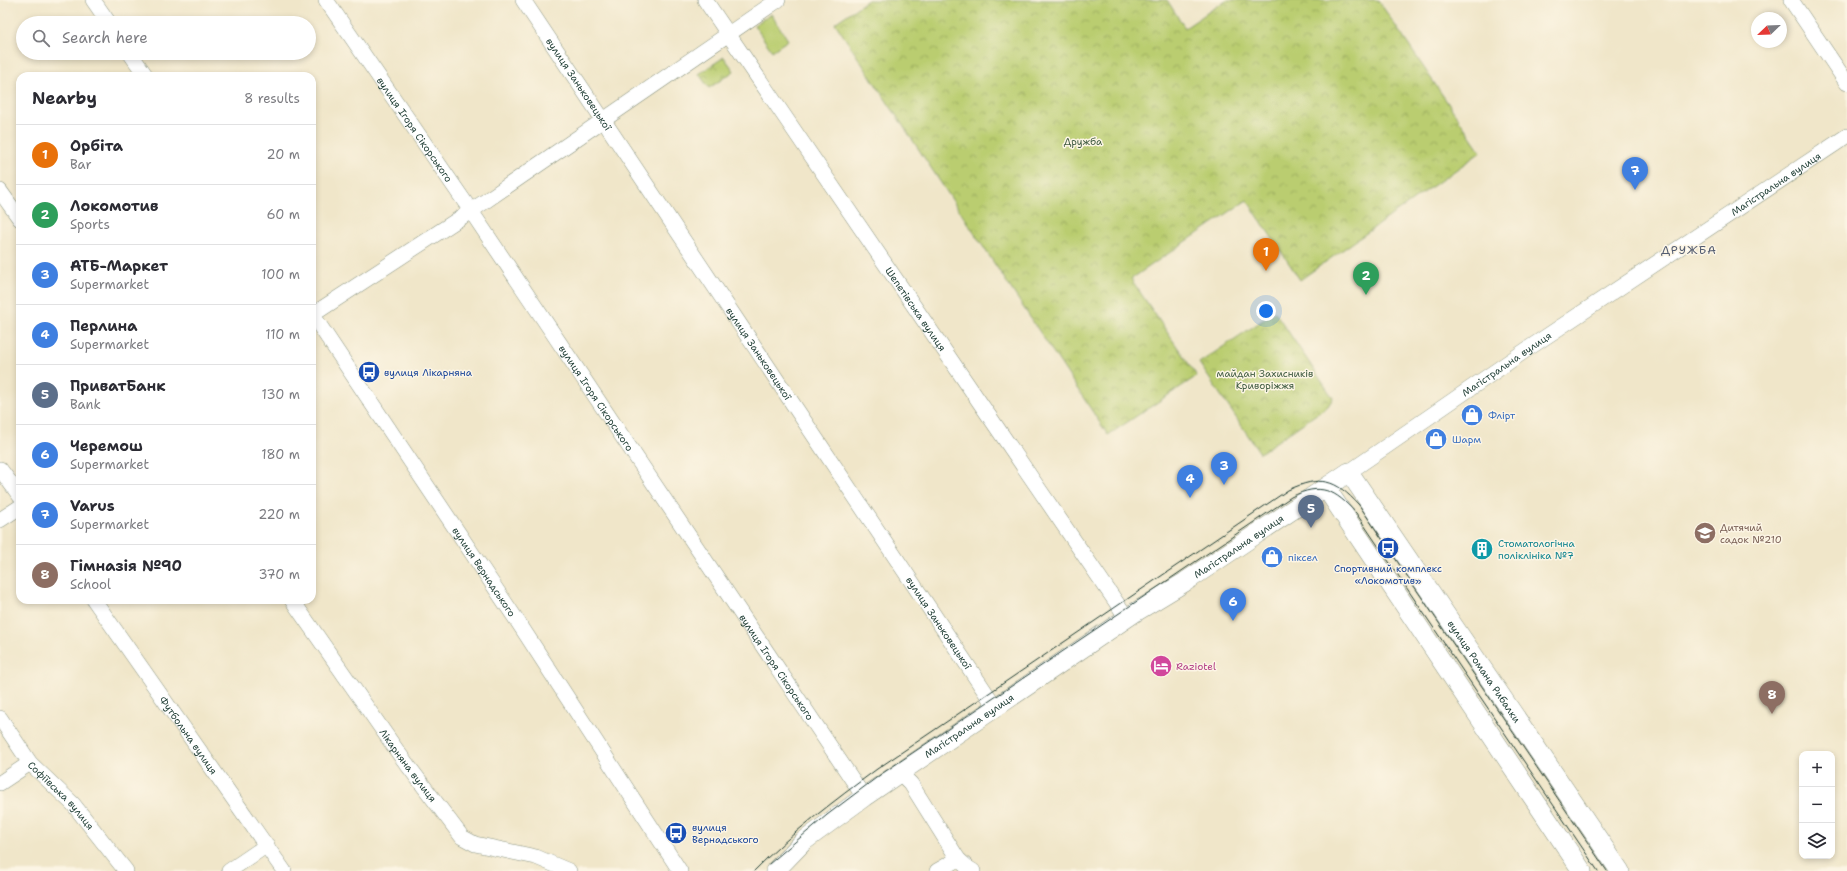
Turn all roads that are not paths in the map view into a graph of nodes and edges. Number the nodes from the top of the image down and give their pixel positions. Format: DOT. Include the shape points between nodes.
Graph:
graph roads {
  1 [pos="93,0"];
  2 [pos="326,0"];
  3 [pos="523,0"];
  4 [pos="705,0"];
  5 [pos="778,0"];
  6 [pos="1791,0"];
  7 [pos="104,16"];
  8 [pos="729,35"];
  9 [pos="135,60"];
  10 [pos="143,72"];
  11 [pos="1847,83"];
  12 [pos="604,119"];
  13 [pos="1847,136"];
  14 [pos="0,191"];
  15 [pos="470,211"];
  16 [pos="16,213"];
  17 [pos="316,311"];
  18 [pos="316,320"];
  19 [pos="0,469"];
  20 [pos="1349,472"];
  21 [pos="1326,488"];
  22 [pos="16,491"];
  23 [pos="16,510"];
  24 [pos="0,520"];
  25 [pos="97,604"];
  26 [pos="295,604"];
  27 [pos="1127,618"];
  28 [pos="996,708"];
  29 [pos="0,718"];
  30 [pos="30,763"];
  31 [pos="900,773"];
  32 [pos="0,783"];
  33 [pos="864,797"];
  34 [pos="267,845"];
  35 [pos="958,859"];
  36 [pos="126,871"];
  37 [pos="229,871"];
  38 [pos="284,871"];
  39 [pos="569,871"];
  40 [pos="680,871"];
  41 [pos="775,871"];
  42 [pos="936,871"];
  43 [pos="973,871"];
  44 [pos="1582,871"];
  45 [pos="1620,871"];
  1 -- 7 [label="street"];
  2 -- 15 [label="street, вулиця Ігоря Сікорського"];
  3 -- 12 [label="street, вулиця Заньковецької"];
  4 -- 8 [label="street, Шепетівська вулиця"];
  5 -- 8 [label="street"];
  6 -- 11 [label="street"];
  8 -- 12 [label="street"];
  8 -- 27 [label="street, Шепетівська вулиця"];
  9 -- 10 [label="street"];
  12 -- 15 [label="street"];
  12 -- 28 [label="street, вулиця Заньковецької"];
  13 -- 20 [label="street, Магістральна вулиця" via="1535,343"];
  14 -- 16 [label="street"];
  15 -- 17 [label="street"];
  15 -- 33 [label="street, вулиця Ігоря Сікорського"];
  18 -- 40 [label="street, вулиця Вернадського" via="524,631"];
  19 -- 22 [label="street"];
  20 -- 21 [label="main road, Магістральна вулиця"];
  20 -- 45 [label="main road, вулиця Романа Рибалки"];
  21 -- 27 [label="main road, Магістральна вулиця"];
  21 -- 44 [label="main road"];
  23 -- 24 [label="street"];
  25 -- 34 [label="street, Футбольна вулиця"];
  26 -- 39 [label="street, Лікарняна вулиця" via="400,755 462,837 475,844 536,857"];
  27 -- 28 [label="main road, Магістральна вулиця"];
  28 -- 31 [label="main road, Магістральна вулиця"];
  29 -- 30 [label="street, Софіївська вулиця"];
  30 -- 32 [label="street"];
  30 -- 36 [label="street, Софіївська вулиця" via="73,804"];
  31 -- 33 [label="main road, Магістральна вулиця"];
  31 -- 35 [label="street" via="911,784"];
  33 -- 41 [label="main road, Магістральна вулиця" via="804,841"];
  34 -- 37 [label="street"];
  34 -- 38 [label="street, Футбольна вулиця"];
  35 -- 42 [label="street"];
  35 -- 43 [label="street"];
}
